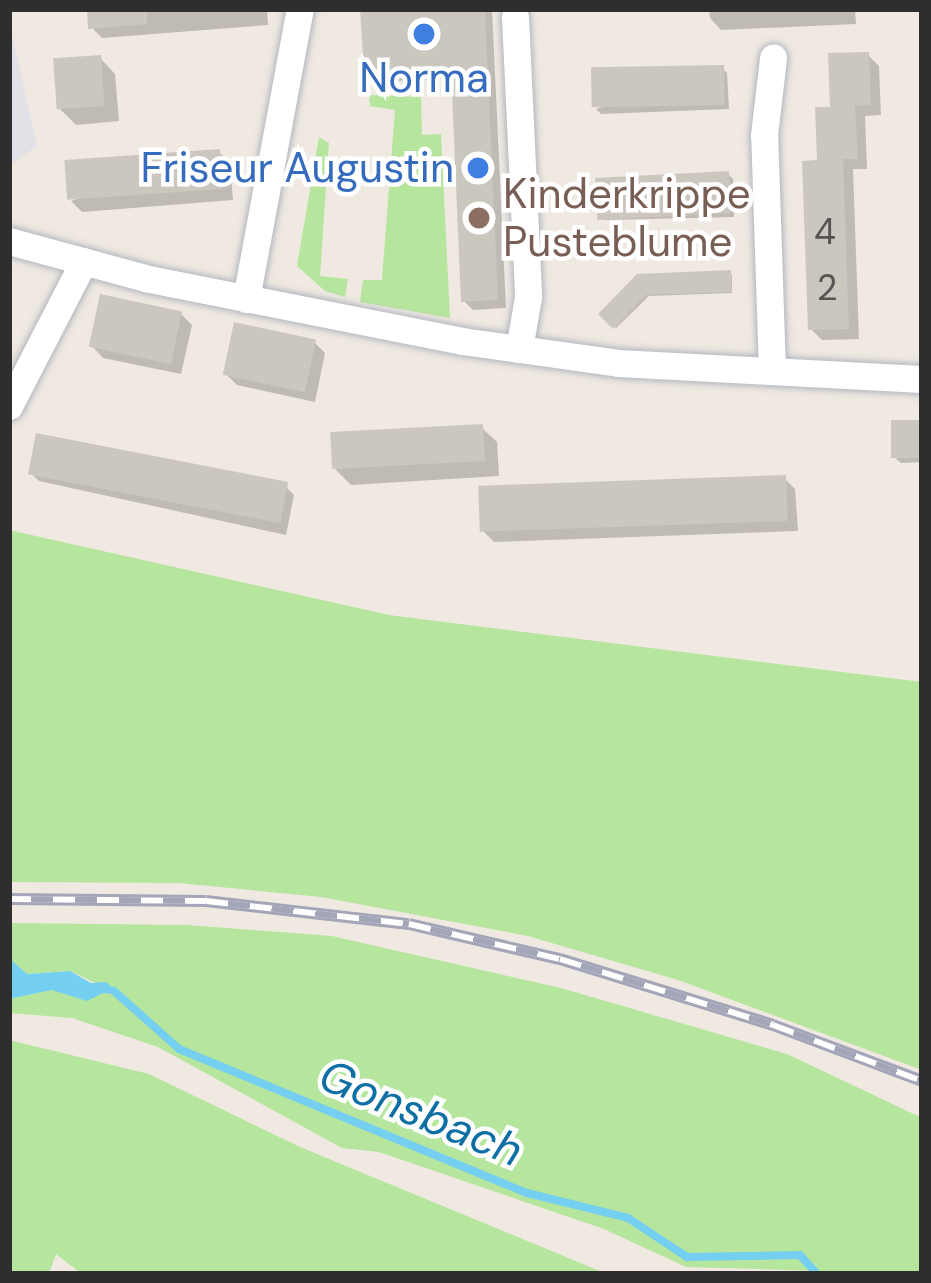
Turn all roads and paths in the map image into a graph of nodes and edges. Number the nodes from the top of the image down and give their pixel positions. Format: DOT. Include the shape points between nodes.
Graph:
graph roads {
  1 [pos="300,9"];
  2 [pos="515,17"];
  3 [pos="773,58"];
  4 [pos="9,241"];
  5 [pos="84,261"];
  6 [pos="246,299"];
  7 [pos="519,349"];
  8 [pos="772,370"];
  9 [pos="922,379"];
  10 [pos="9,406"];
  1 -- 6 [label="street"];
  2 -- 7 [label="street" via="528,298"];
  3 -- 8 [label="street" via="764,120"];
  4 -- 5 [label="street"];
  5 -- 6 [label="street"];
  5 -- 10 [label="street"];
  6 -- 7 [label="street"];
  7 -- 8 [label="street"];
  8 -- 9 [label="street"];
}
